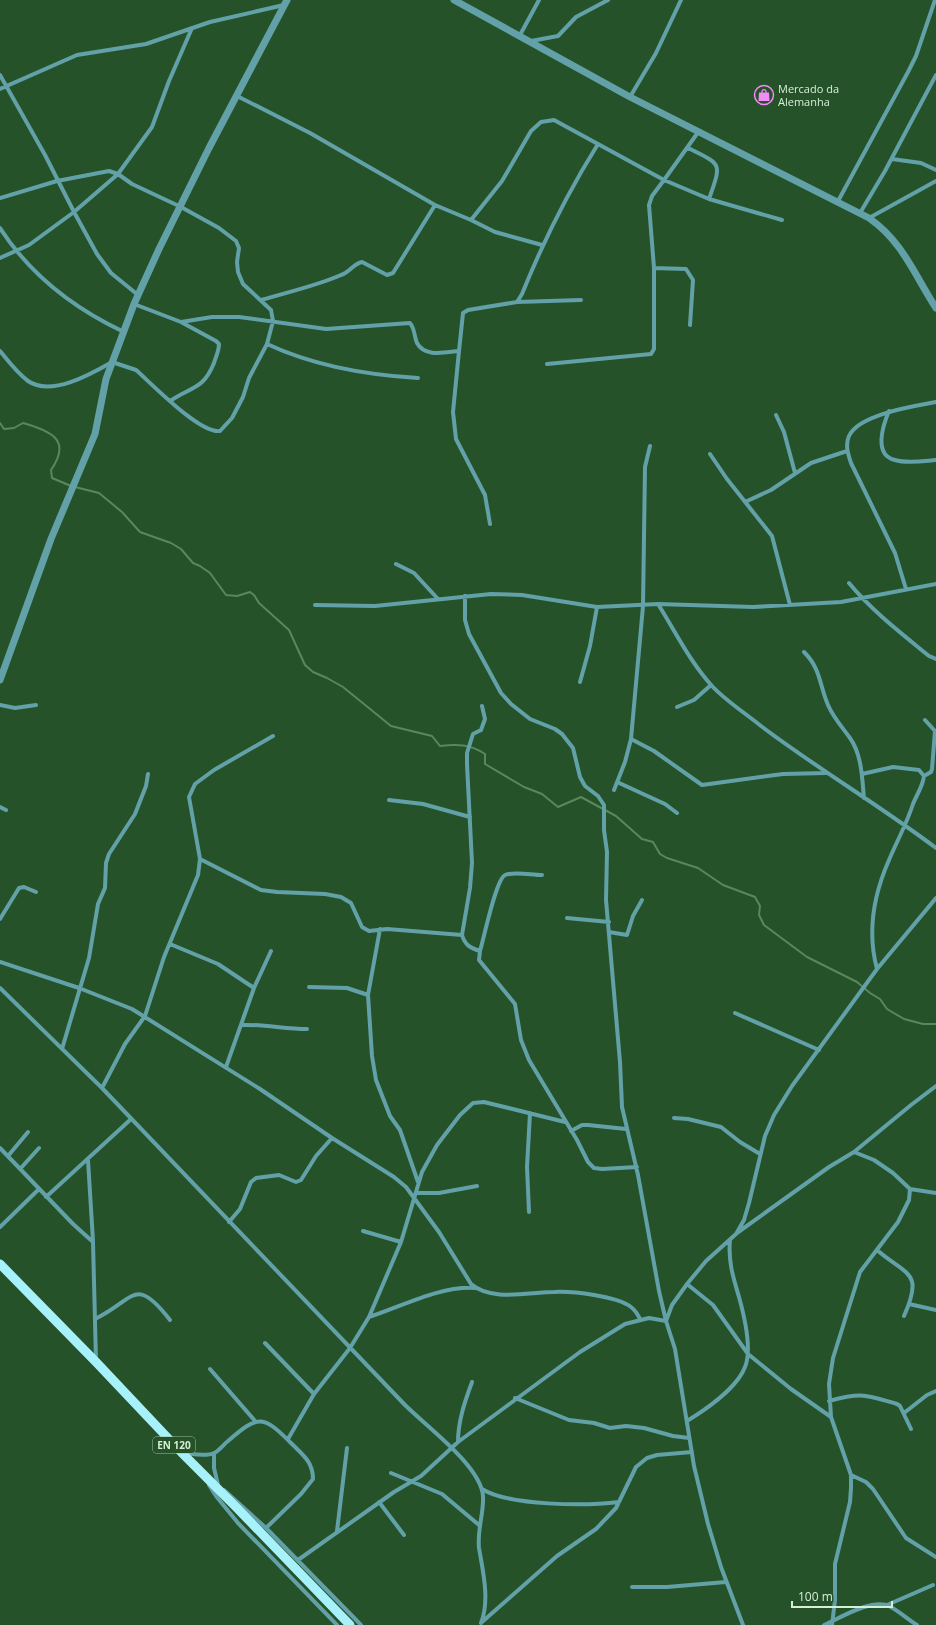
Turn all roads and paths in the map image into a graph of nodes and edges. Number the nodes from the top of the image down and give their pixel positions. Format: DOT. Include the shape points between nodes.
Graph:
graph roads {
  1 [pos="454,0"];
  2 [pos="539,0"];
  3 [pos="608,0"];
  4 [pos="681,0"];
  5 [pos="935,0"];
  6 [pos="286,2"];
  7 [pos="192,28"];
  8 [pos="520,35"];
  9 [pos="531,41"];
  10 [pos="0,75"];
  11 [pos="936,75"];
  12 [pos="7,87"];
  13 [pos="0,89"];
  14 [pos="237,96"];
  15 [pos="630,97"];
  16 [pos="699,130"];
  17 [pos="598,144"];
  18 [pos="688,148"];
  19 [pos="892,159"];
  20 [pos="936,170"];
  21 [pos="118,174"];
  22 [pos="664,180"];
  23 [pos="57,181"];
  24 [pos="936,181"];
  25 [pos="0,198"];
  26 [pos="709,199"];
  27 [pos="837,203"];
  28 [pos="435,204"];
  29 [pos="181,207"];
  30 [pos="74,212"];
  31 [pos="860,213"];
  32 [pos="869,218"];
  33 [pos="472,220"];
  34 [pos="782,220"];
  35 [pos="0,228"];
  36 [pos="542,246"];
  37 [pos="16,251"];
  38 [pos="0,258"];
  39 [pos="654,268"];
  40 [pos="138,295"];
  41 [pos="261,300"];
  42 [pos="581,300"];
  43 [pos="517,302"];
  44 [pos="935,303"];
  45 [pos="134,304"];
  46 [pos="273,321"];
  47 [pos="180,322"];
  48 [pos="690,325"];
  49 [pos="124,332"];
  50 [pos="267,344"];
  51 [pos="0,351"];
  52 [pos="459,351"];
  53 [pos="112,362"];
  54 [pos="547,364"];
  55 [pos="418,378"];
  56 [pos="170,401"];
  57 [pos="936,402"];
  58 [pos="889,411"];
  59 [pos="776,415"];
  60 [pos="650,446"];
  61 [pos="847,451"];
  62 [pos="710,454"];
  63 [pos="936,460"];
  64 [pos="795,474"];
  65 [pos="745,502"];
  66 [pos="490,524"];
  67 [pos="396,564"];
  68 [pos="849,583"];
  69 [pos="936,584"];
  70 [pos="906,589"];
  71 [pos="465,596"];
  72 [pos="438,599"];
  73 [pos="862,599"];
  74 [pos="658,604"];
  75 [pos="315,605"];
  76 [pos="790,605"];
  77 [pos="643,606"];
  78 [pos="597,607"];
  79 [pos="804,652"];
  80 [pos="936,659"];
  81 [pos="0,680"];
  82 [pos="580,682"];
  83 [pos="711,685"];
  84 [pos="0,704"];
  85 [pos="36,705"];
  86 [pos="482,706"];
  87 [pos="676,707"];
  88 [pos="925,720"];
  89 [pos="273,736"];
  90 [pos="631,739"];
  91 [pos="826,772"];
  92 [pos="148,774"];
  93 [pos="862,774"];
  94 [pos="924,776"];
  95 [pos="618,782"];
  96 [pos="614,790"];
  97 [pos="864,798"];
  98 [pos="389,800"];
  99 [pos="0,807"];
  100 [pos="6,810"];
  101 [pos="678,813"];
  102 [pos="470,817"];
  103 [pos="906,825"];
  104 [pos="936,848"];
  105 [pos="200,859"];
  106 [pos="542,876"];
  107 [pos="36,892"];
  108 [pos="936,898"];
  109 [pos="642,900"];
  110 [pos="567,918"];
  111 [pos="0,919"];
  112 [pos="609,922"];
  113 [pos="380,929"];
  114 [pos="609,932"];
  115 [pos="462,935"];
  116 [pos="170,944"];
  117 [pos="271,951"];
  118 [pos="480,951"];
  119 [pos="0,962"];
  120 [pos="877,969"];
  121 [pos="309,987"];
  122 [pos="0,988"];
  123 [pos="79,988"];
  124 [pos="254,988"];
  125 [pos="368,996"];
  126 [pos="735,1013"];
  127 [pos="145,1016"];
  128 [pos="241,1025"];
  129 [pos="306,1029"];
  130 [pos="62,1049"];
  131 [pos="819,1050"];
  132 [pos="226,1067"];
  133 [pos="936,1086"];
  134 [pos="102,1088"];
  135 [pos="530,1113"];
  136 [pos="674,1118"];
  137 [pos="130,1120"];
  138 [pos="566,1122"];
  139 [pos="626,1129"];
  140 [pos="571,1131"];
  141 [pos="28,1132"];
  142 [pos="332,1138"];
  143 [pos="0,1148"];
  144 [pos="39,1148"];
  145 [pos="854,1152"];
  146 [pos="760,1154"];
  147 [pos="8,1156"];
  148 [pos="88,1160"];
  149 [pos="636,1167"];
  150 [pos="20,1169"];
  151 [pos="418,1182"];
  152 [pos="478,1186"];
  153 [pos="39,1189"];
  154 [pos="910,1189"];
  155 [pos="936,1193"];
  156 [pos="415,1195"];
  157 [pos="46,1197"];
  158 [pos="529,1212"];
  159 [pos="229,1222"];
  160 [pos="0,1227"];
  161 [pos="363,1232"];
  162 [pos="736,1234"];
  163 [pos="730,1240"];
  164 [pos="93,1242"];
  165 [pos="400,1242"];
  166 [pos="877,1250"];
  167 [pos="0,1264"];
  168 [pos="687,1284"];
  169 [pos="475,1288"];
  170 [pos="909,1304"];
  171 [pos="936,1310"];
  172 [pos="904,1316"];
  173 [pos="369,1317"];
  174 [pos="97,1318"];
  175 [pos="640,1319"];
  176 [pos="170,1320"];
  177 [pos="666,1321"];
  178 [pos="265,1343"];
  179 [pos="350,1348"];
  180 [pos="748,1354"];
  181 [pos="96,1362"];
  182 [pos="210,1369"];
  183 [pos="472,1382"];
  184 [pos="936,1391"];
  185 [pos="314,1394"];
  186 [pos="515,1398"];
  187 [pos="829,1401"];
  188 [pos="904,1413"];
  189 [pos="831,1417"];
  190 [pos="255,1421"];
  191 [pos="687,1421"];
  192 [pos="911,1429"];
  193 [pos="689,1438"];
  194 [pos="288,1439"];
  195 [pos="458,1442"];
  196 [pos="453,1447"];
  197 [pos="348,1448"];
  198 [pos="692,1452"];
  199 [pos="182,1453"];
  200 [pos="214,1453"];
  201 [pos="391,1473"];
  202 [pos="851,1475"];
  203 [pos="207,1479"];
  204 [pos="412,1481"];
  205 [pos="218,1485"];
  206 [pos="482,1489"];
  207 [pos="379,1502"];
  208 [pos="619,1502"];
  209 [pos="479,1525"];
  210 [pos="266,1528"];
  211 [pos="337,1531"];
  212 [pos="404,1536"];
  213 [pos="936,1557"];
  214 [pos="298,1560"];
  215 [pos="726,1582"];
  216 [pos="933,1585"];
  217 [pos="632,1587"];
  218 [pos="887,1605"];
  219 [pos="832,1623"];
  220 [pos="480,1624"];
  221 [pos="337,1625"];
  222 [pos="350,1625"];
  223 [pos="361,1625"];
  224 [pos="743,1625"];
  225 [pos="824,1625"];
  226 [pos="917,1625"];
  1 -- 8 [label="street"];
  2 -- 8 [label="street"];
  3 -- 9 [label="street" via="576,17 558,36"];
  4 -- 15 [label="street" via="656,53"];
  5 -- 27 [label="street" via="916,56"];
  6 -- 7 [label="street"];
  6 -- 14 [label="street"];
  7 -- 12 [label="street" via="146,44 77,55"];
  7 -- 21 [label="street" via="152,127"];
  8 -- 9 [label="street"];
  9 -- 15 [label="street"];
  10 -- 12 [label="street"];
  11 -- 19 [label="street"];
  12 -- 13 [label="street"];
  12 -- 23 [label="street"];
  14 -- 28 [label="street" via="310,133"];
  14 -- 29 [label="street"];
  15 -- 16 [label="street"];
  16 -- 18 [label="street"];
  16 -- 27 [label="street"];
  17 -- 22 [label="street"];
  17 -- 33 [label="street" via="554,120 541,122 531,131 502,181"];
  17 -- 36 [label="street" via="578,176"];
  18 -- 22 [label="street"];
  18 -- 26 [label="street" via="718,166"];
  19 -- 20 [label="street" via="921,163"];
  19 -- 31 [label="street"];
  21 -- 23 [label="street" via="109,171"];
  21 -- 29 [label="street" via="132,184"];
  21 -- 30 [label="street"];
  22 -- 26 [label="street"];
  22 -- 39 [label="street" via="652,196 649,205"];
  23 -- 25 [label="street"];
  23 -- 30 [label="street"];
  24 -- 32 [label="street"];
  26 -- 34 [label="street"];
  27 -- 31 [label="street"];
  28 -- 33 [label="street"];
  28 -- 41 [label="street" via="393,273 387,274 362,262 355,264 343,275 322,283"];
  29 -- 40 [label="street"];
  29 -- 41 [label="street" via="219,228 236,241 240,248 238,272 243,284"];
  30 -- 37 [label="street" via="29,245"];
  30 -- 40 [label="street" via="106,267"];
  31 -- 32 [label="street"];
  32 -- 44 [label="street" via="886,230 900,248"];
  33 -- 36 [label="street" via="495,232"];
  35 -- 37 [label="street"];
  36 -- 43 [label="street"];
  37 -- 38 [label="street"];
  37 -- 49 [label="street" via="75,306"];
  39 -- 48 [label="street" via="686,269 693,280"];
  39 -- 54 [label="street" via="654,349 651,354"];
  40 -- 45 [label="street"];
  41 -- 46 [label="street" via="271,310"];
  42 -- 43 [label="street"];
  43 -- 52 [label="street" via="463,313"];
  45 -- 47 [label="street"];
  45 -- 49 [label="street"];
  46 -- 47 [label="street" via="212,317"];
  46 -- 50 [label="street"];
  46 -- 52 [label="street" via="326,329 410,323 414,328 417,343 423,350 434,353"];
  47 -- 56 [label="street" via="216,340 219,351 203,383"];
  49 -- 53 [label="street"];
  50 -- 55 [label="street" via="318,364 376,376"];
  50 -- 56 [label="street" via="232,418 220,431 215,432 195,422"];
  51 -- 53 [label="street" via="27,381 36,385 63,384 91,374"];
  52 -- 66 [label="street" via="453,412 456,439 485,495"];
  53 -- 56 [label="street" via="136,370"];
  53 -- 81 [label="street" via="95,434 51,539"];
  57 -- 58 [label="street"];
  58 -- 61 [label="street" via="856,428 850,434"];
  58 -- 63 [label="street" via="882,426 881,439 888,456 894,460 905,461"];
  59 -- 64 [label="street" via="784,432"];
  60 -- 77 [label="street" via="645,467"];
  61 -- 64 [label="street" via="811,463"];
  61 -- 70 [label="street" via="895,553"];
  62 -- 65 [label="street"];
  64 -- 65 [label="street" via="771,490"];
  65 -- 76 [label="street" via="772,536"];
  67 -- 72 [label="street" via="414,572"];
  68 -- 73 [label="street"];
  69 -- 70 [label="street"];
  70 -- 73 [label="street"];
  71 -- 72 [label="street"];
  71 -- 78 [label="street" via="522,596"];
  71 -- 112 [label="street" via="469,634 502,693 530,719 562,734 573,748 580,777 585,786 598,796 604,805 607,852 606,900"];
  72 -- 75 [label="street" via="375,606"];
  73 -- 76 [label="street"];
  73 -- 80 [label="street" via="929,656"];
  74 -- 76 [label="street" via="753,607"];
  74 -- 77 [label="street"];
  74 -- 83 [label="street" via="692,660"];
  77 -- 78 [label="street"];
  77 -- 90 [label="street"];
  78 -- 82 [label="street"];
  79 -- 93 [label="street" via="813,660 818,670 827,704 834,718 851,739"];
  83 -- 87 [label="street" via="694,700"];
  83 -- 91 [label="street" via="797,754"];
  84 -- 85 [label="street" via="15,708"];
  86 -- 102 [label="street" via="485,719 480,730 473,734 468,754"];
  88 -- 94 [label="street" via="934,731 932,769"];
  89 -- 105 [label="street" via="195,784 189,797"];
  90 -- 91 [label="street" via="654,751 702,785 783,774"];
  90 -- 95 [label="street"];
  91 -- 97 [label="street"];
  92 -- 123 [label="street" via="135,814 109,854 106,863 105,888 98,904 89,958"];
  93 -- 94 [label="street" via="893,767 918,770"];
  93 -- 97 [label="street"];
  94 -- 103 [label="street" via="924,784 916,795"];
  95 -- 96 [label="street"];
  95 -- 101 [label="street" via="658,800"];
  97 -- 103 [label="street"];
  98 -- 102 [label="street" via="423,804"];
  99 -- 100 [label="street"];
  102 -- 115 [label="street" via="472,863"];
  103 -- 104 [label="street"];
  103 -- 120 [label="street" via="889,859 873,912 872,933"];
  105 -- 113 [label="street" via="261,890 341,897 350,902 362,927 369,931"];
  105 -- 116 [label="street" via="198,875"];
  106 -- 118 [label="street" via="514,874 504,875 499,880"];
  107 -- 111 [label="street" via="24,887 19,888"];
  108 -- 120 [label="street"];
  109 -- 114 [label="street" via="627,935"];
  110 -- 112 [label="street"];
  112 -- 114 [label="street"];
  113 -- 115 [label="street"];
  113 -- 125 [label="street"];
  114 -- 139 [label="street" via="622,1107"];
  115 -- 118 [label="street" via="464,942"];
  116 -- 124 [label="street" via="218,964"];
  116 -- 127 [label="street"];
  117 -- 124 [label="street"];
  118 -- 138 [label="street" via="479,960 515,1004 521,1040 529,1060"];
  119 -- 123 [label="street"];
  120 -- 131 [label="street"];
  121 -- 125 [label="street" via="347,988"];
  122 -- 130 [label="street"];
  123 -- 127 [label="street"];
  123 -- 130 [label="street"];
  124 -- 128 [label="street"];
  125 -- 151 [label="street" via="376,1080 390,1116 400,1130"];
  126 -- 131 [label="street"];
  127 -- 132 [label="street"];
  127 -- 134 [label="street" via="125,1044"];
  128 -- 129 [label="street"];
  128 -- 132 [label="street"];
  130 -- 134 [label="street"];
  131 -- 146 [label="street" via="774,1115"];
  132 -- 142 [label="street"];
  133 -- 145 [label="street"];
  134 -- 137 [label="street"];
  135 -- 138 [label="street"];
  135 -- 151 [label="street" via="484,1102 473,1104 460,1115 437,1145"];
  135 -- 158 [label="street" via="527,1167"];
  136 -- 146 [label="street" via="721,1128"];
  137 -- 148 [label="street"];
  137 -- 159 [label="street"];
  138 -- 140 [label="street"];
  139 -- 140 [label="street" via="588,1125"];
  139 -- 149 [label="street"];
  140 -- 149 [label="street" via="594,1168"];
  141 -- 147 [label="street"];
  142 -- 156 [label="street" via="394,1177"];
  142 -- 159 [label="street" via="316,1156 302,1180 296,1182 279,1175 256,1178 251,1182 240,1209"];
  143 -- 147 [label="street"];
  144 -- 150 [label="street"];
  145 -- 154 [label="street" via="874,1160"];
  145 -- 162 [label="street"];
  146 -- 162 [label="street" via="744,1220"];
  147 -- 150 [label="street"];
  148 -- 157 [label="street"];
  148 -- 164 [label="street"];
  149 -- 177 [label="street"];
  150 -- 153 [label="street"];
  151 -- 156 [label="street"];
  152 -- 156 [label="street"];
  153 -- 157 [label="street"];
  153 -- 160 [label="street"];
  154 -- 155 [label="street"];
  154 -- 166 [label="street" via="909,1200 898,1222"];
  156 -- 165 [label="street"];
  156 -- 169 [label="street" via="470,1284"];
  157 -- 164 [label="street"];
  159 -- 179 [label="street"];
  161 -- 165 [label="street"];
  162 -- 163 [label="street"];
  163 -- 168 [label="street" via="706,1261"];
  163 -- 180 [label="street" via="730,1270 744,1322"];
  164 -- 174 [label="street"];
  165 -- 173 [label="street"];
  166 -- 170 [label="street" via="910,1274 913,1290"];
  166 -- 187 [label="street" via="855,1282 832,1358"];
  167 -- 181 [label="main road, EN 120"];
  168 -- 177 [label="street" via="672,1305"];
  168 -- 180 [label="street" via="713,1305"];
  169 -- 173 [label="street" via="462,1287 440,1292"];
  169 -- 175 [label="street" via="488,1293 556,1292 588,1295 632,1307"];
  170 -- 171 [label="street"];
  170 -- 172 [label="street"];
  173 -- 179 [label="street"];
  174 -- 176 [label="street" via="137,1294 151,1298"];
  174 -- 181 [label="street"];
  175 -- 177 [label="street"];
  175 -- 186 [label="street" via="625,1324 605,1336"];
  177 -- 191 [label="street" via="675,1349"];
  178 -- 185 [label="street"];
  179 -- 185 [label="street"];
  179 -- 196 [label="street" via="428,1427"];
  180 -- 189 [label="street"];
  180 -- 191 [label="street" via="745,1368 732,1385 713,1403"];
  181 -- 199 [label="main road, EN 120"];
  182 -- 190 [label="street"];
  183 -- 195 [label="street" via="462,1410"];
  184 -- 188 [label="street"];
  185 -- 194 [label="street"];
  186 -- 193 [label="street" via="569,1420 610,1428 644,1428"];
  186 -- 195 [label="street"];
  187 -- 188 [label="street" via="858,1394 866,1395 897,1404"];
  187 -- 189 [label="street"];
  188 -- 192 [label="street"];
  189 -- 202 [label="street"];
  190 -- 194 [label="street" via="266,1421"];
  190 -- 200 [label="street" via="246,1425"];
  191 -- 193 [label="street"];
  193 -- 198 [label="street"];
  194 -- 210 [label="street" via="307,1459 313,1469 313,1479"];
  195 -- 196 [label="street"];
  196 -- 204 [label="street" via="422,1476"];
  196 -- 206 [label="street"];
  197 -- 211 [label="street"];
  198 -- 208 [label="street" via="647,1458 636,1467"];
  198 -- 215 [label="street" via="708,1524"];
  199 -- 200 [label="street"];
  199 -- 203 [label="main road, EN 120"];
  200 -- 205 [label="street"];
  201 -- 204 [label="street"];
  202 -- 213 [label="street" via="866,1482 873,1489 906,1538"];
  202 -- 219 [label="street" via="850,1502 835,1564"];
  203 -- 205 [label="street"];
  203 -- 221 [label="street" via="216,1496 238,1523"];
  203 -- 222 [label="main road, EN 120"];
  204 -- 207 [label="street"];
  204 -- 209 [label="street" via="442,1494"];
  205 -- 210 [label="street"];
  206 -- 208 [label="street" via="498,1496 570,1505"];
  206 -- 209 [label="street" via="482,1515"];
  207 -- 211 [label="street"];
  207 -- 212 [label="street"];
  208 -- 220 [label="street" via="596,1529 557,1556"];
  209 -- 220 [label="street" via="485,1602 485,1613"];
  210 -- 214 [label="street"];
  211 -- 214 [label="street"];
  214 -- 223 [label="street"];
  215 -- 217 [label="street"];
  215 -- 224 [label="street"];
  216 -- 218 [label="street"];
  218 -- 219 [label="street" via="879,1604 859,1609"];
  218 -- 226 [label="street"];
  219 -- 225 [label="street"];
}
